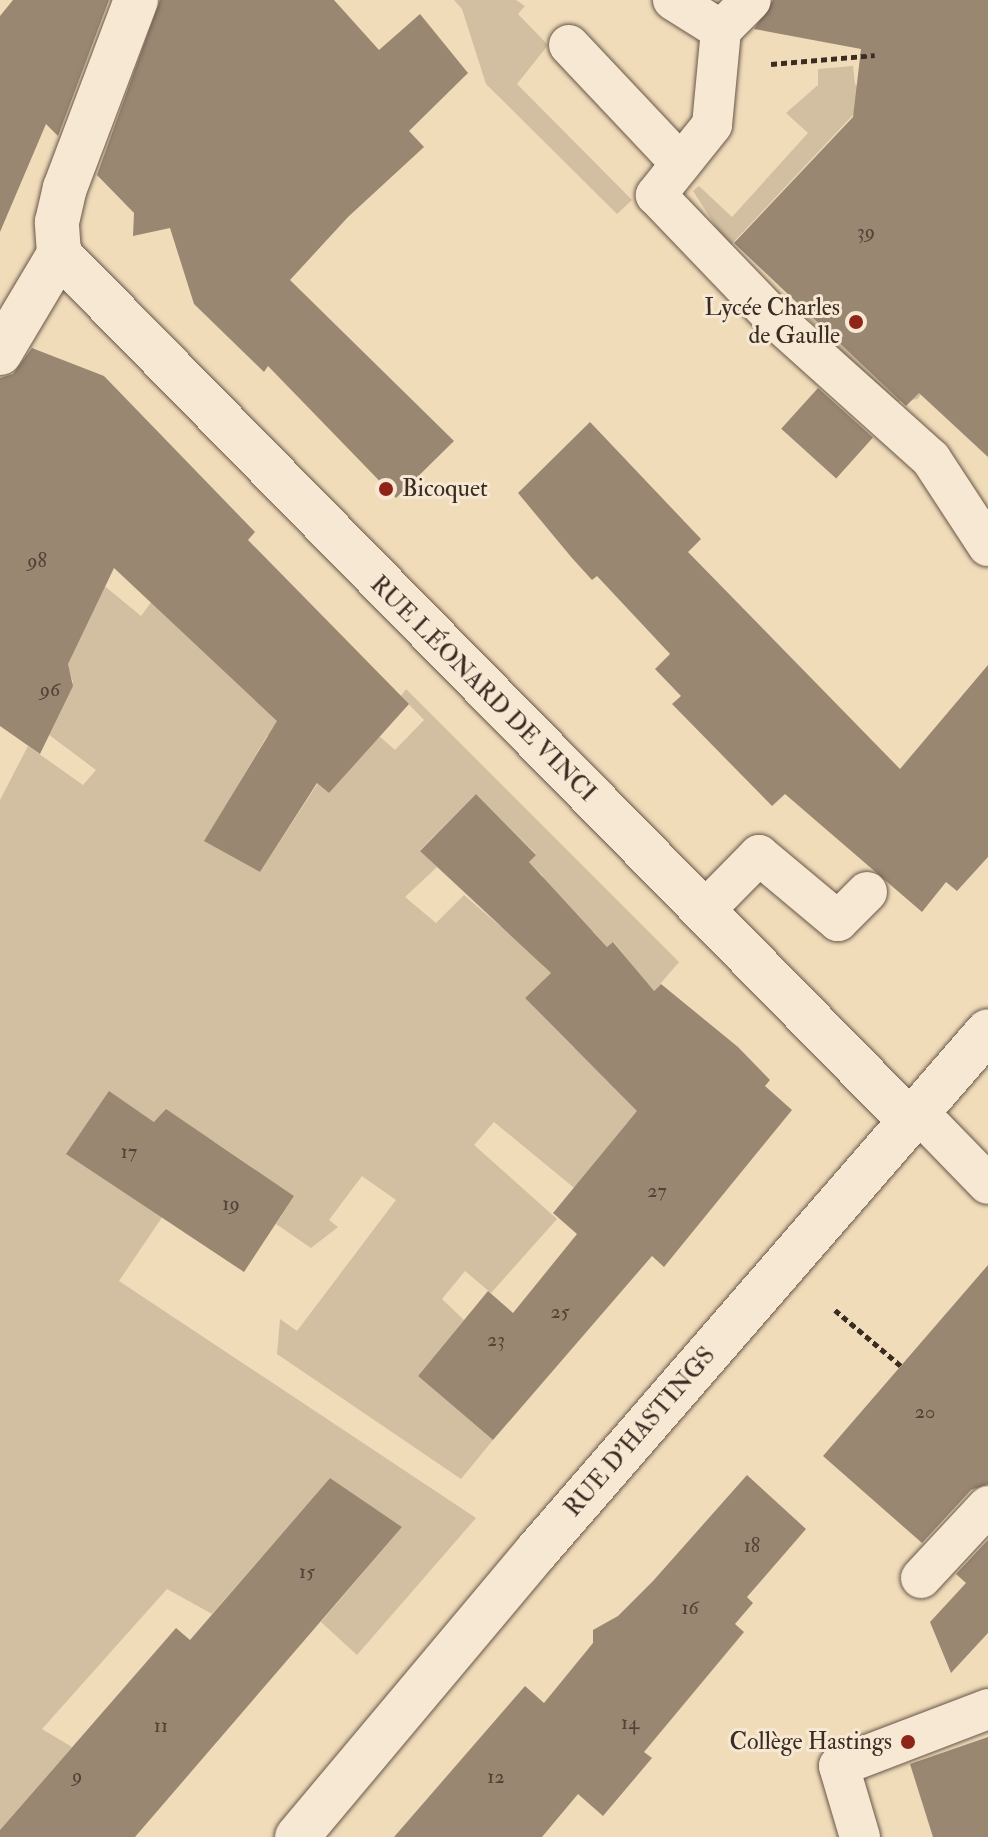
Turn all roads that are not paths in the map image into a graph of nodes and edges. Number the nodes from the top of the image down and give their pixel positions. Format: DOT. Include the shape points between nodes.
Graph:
graph roads {
  1 [pos="136,0"];
  2 [pos="673,0"];
  3 [pos="751,0"];
  4 [pos="569,45"];
  5 [pos="718,48"];
  6 [pos="681,164"];
  7 [pos="59,254"];
  8 [pos="0,353"];
  9 [pos="988,546"];
  10 [pos="867,892"];
  11 [pos="703,912"];
  12 [pos="988,1031"];
  13 [pos="914,1117"];
  14 [pos="988,1184"];
  15 [pos="988,1506"];
  16 [pos="921,1578"];
  17 [pos="988,1709"];
  18 [pos="300,1836"];
  19 [pos="860,1837"];
  1 -- 7 [label="street" via="65,188 57,222"];
  2 -- 5 [label="lane"];
  3 -- 5 [label="lane"];
  4 -- 6 [label="lane"];
  5 -- 6 [label="lane" via="722,136"];
  6 -- 9 [label="lane" via="656,195 774,318 931,459"];
  7 -- 8 [label="street"];
  7 -- 11 [label="street, RUE LÉONARD DE VINCI"];
  10 -- 11 [label="lane" via="838,921 759,855"];
  11 -- 13 [label="street, RUE LÉONARD DE VINCI"];
  12 -- 13 [label="street, RUE D'HASTINGS"];
  13 -- 14 [label="lane"];
  13 -- 18 [label="street, RUE D'HASTINGS" via="537,1551"];
  15 -- 16 [label="lane"];
  17 -- 19 [label="lane" via="839,1766"];
}
